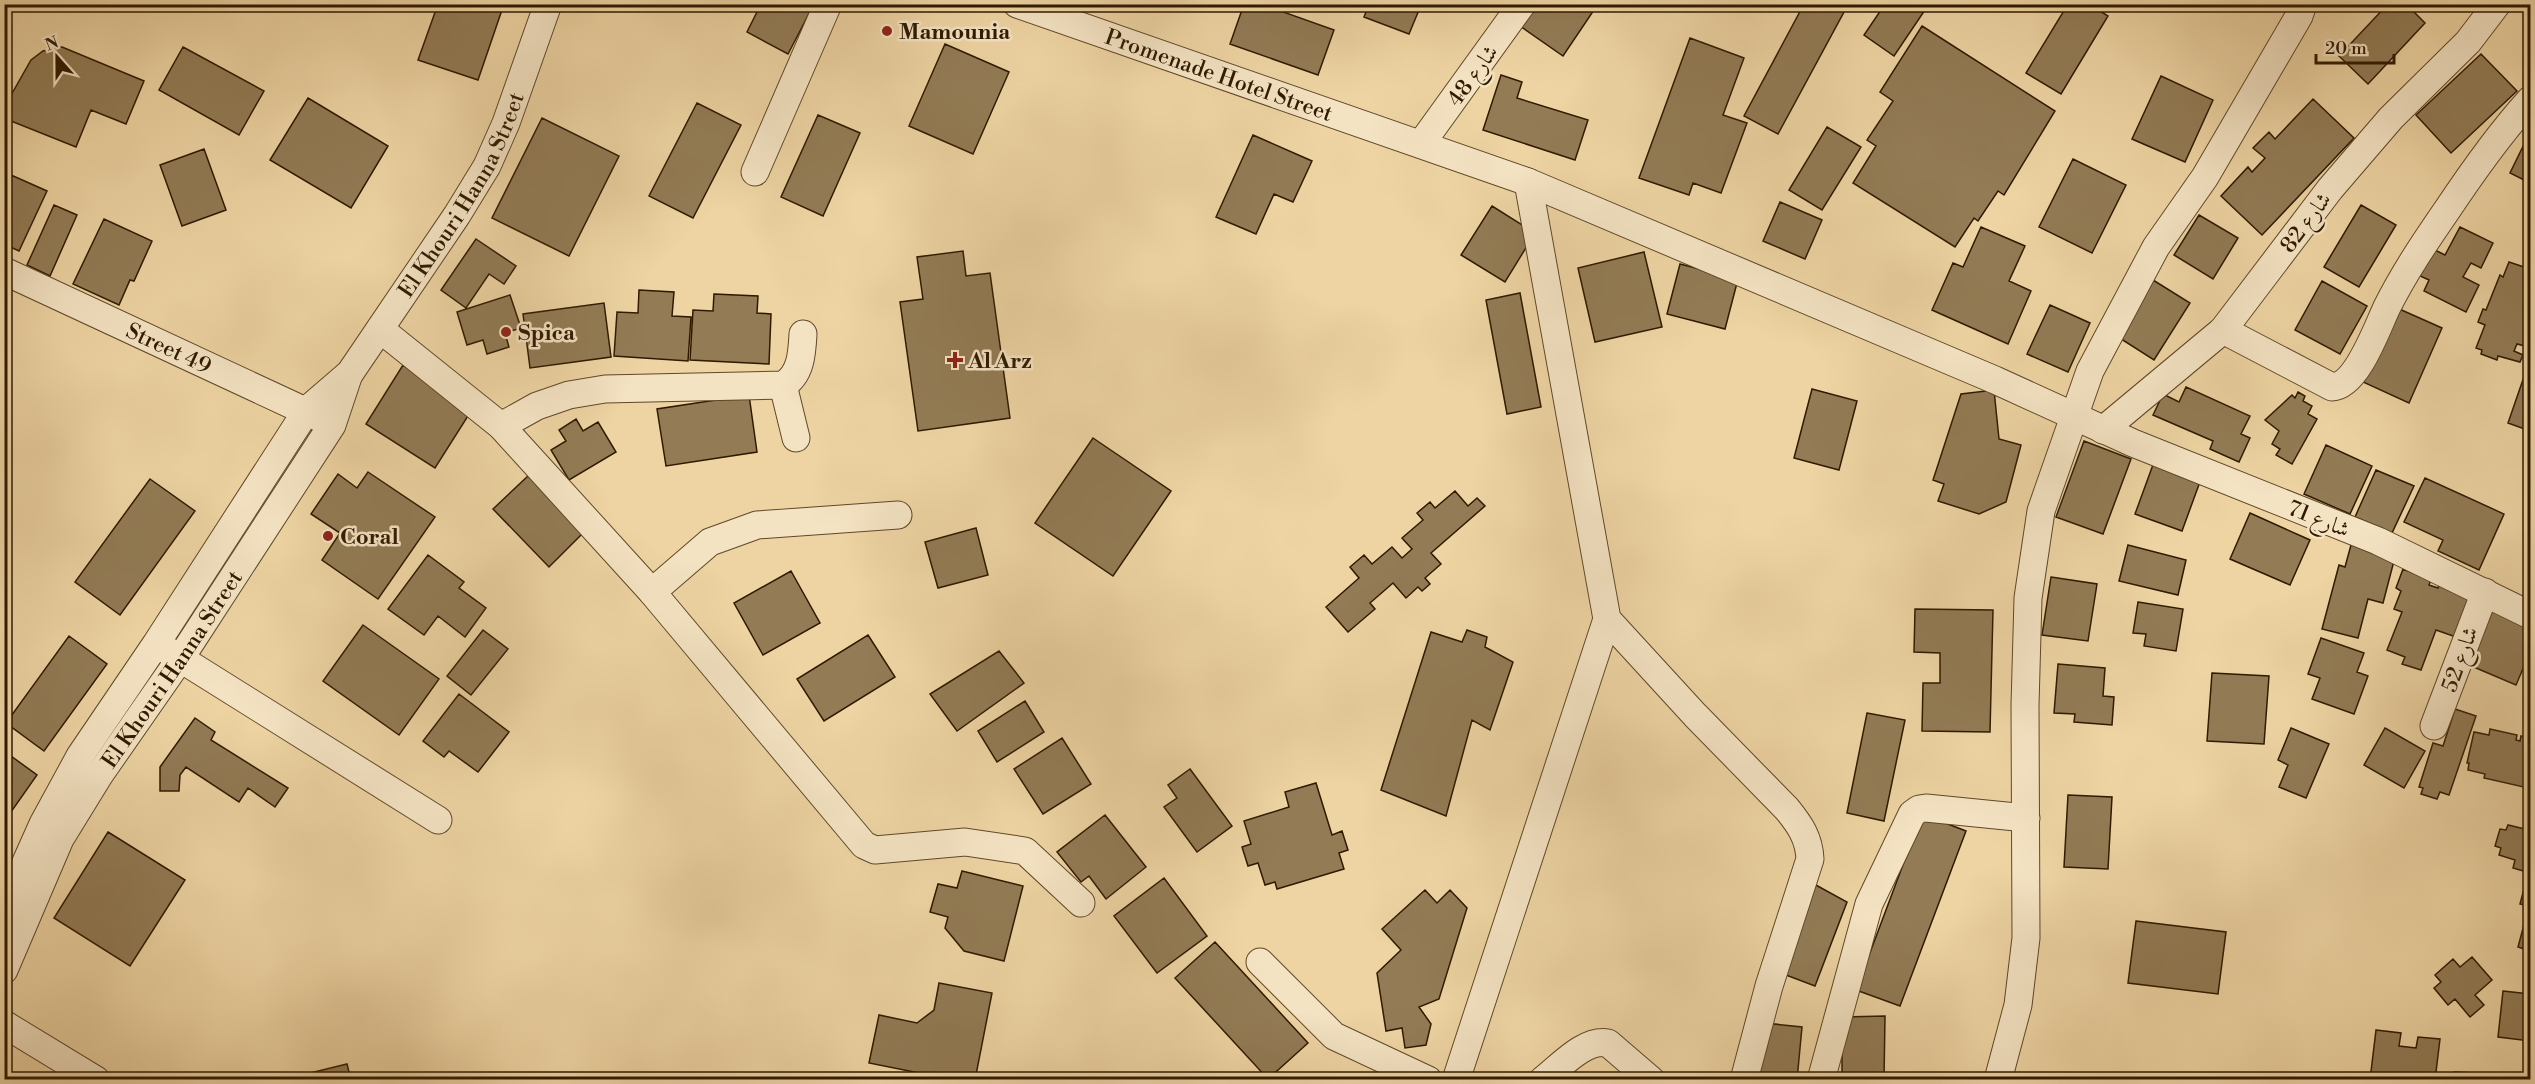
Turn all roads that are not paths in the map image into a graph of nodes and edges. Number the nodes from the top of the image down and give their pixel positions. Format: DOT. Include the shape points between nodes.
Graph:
graph roads {
  1 [pos="548,4"];
  2 [pos="828,4"];
  3 [pos="1017,4"];
  4 [pos="1522,4"];
  5 [pos="2304,4"];
  6 [pos="2497,4"];
  7 [pos="2530,100"];
  8 [pos="1421,144"];
  9 [pos="755,172"];
  10 [pos="1528,182"];
  11 [pos="4,271"];
  12 [pos="380,329"];
  13 [pos="2223,330"];
  14 [pos="803,334"];
  15 [pos="350,373"];
  16 [pos="783,385"];
  17 [pos="307,410"];
  18 [pos="2073,416"];
  19 [pos="332,425"];
  20 [pos="501,426"];
  21 [pos="2103,430"];
  22 [pos="796,438"];
  23 [pos="898,515"];
  24 [pos="652,592"];
  25 [pos="2485,592"];
  26 [pos="2530,615"];
  27 [pos="1607,619"];
  28 [pos="156,644"];
  29 [pos="180,659"];
  30 [pos="2434,726"];
  31 [pos="2026,818"];
  32 [pos="438,820"];
  33 [pos="1081,903"];
  34 [pos="4,911"];
  35 [pos="1260,962"];
  36 [pos="4,970"];
  37 [pos="4,1024"];
  38 [pos="96,1080"];
  39 [pos="1428,1080"];
  40 [pos="1456,1080"];
  41 [pos="1543,1080"];
  42 [pos="1651,1080"];
  43 [pos="1744,1080"];
  44 [pos="1821,1080"];
  45 [pos="1998,1080"];
  1 -- 12 [label="street, El Khouri Hanna Street" via="487,166"];
  2 -- 9 [label="street"];
  3 -- 8 [label="street, Promenade Hotel Street"];
  4 -- 8 [label="street, شارع 48"];
  5 -- 18 [label="street" via="2205,177 2156,247 2090,371"];
  6 -- 13 [label="street, شارع 82" via="2468,42 2391,118 2330,189"];
  7 -- 13 [label="street" via="2489,148 2405,272 2357,369 2345,383 2332,387"];
  8 -- 10 [label="street, Promenade Hotel Street"];
  10 -- 18 [label="street, شارع 71"];
  10 -- 27 [label="street"];
  11 -- 17 [label="street, Street 49"];
  12 -- 15 [label="street, El Khouri Hanna Street"];
  12 -- 20 [label="street"];
  13 -- 21 [label="street, شارع 82"];
  14 -- 16 [label="street" via="798,367"];
  15 -- 17 [label="street, El Khouri Hanna Street"];
  15 -- 19 [label="street, El Khouri Hanna Street"];
  16 -- 20 [label="street" via="605,389 537,406"];
  16 -- 22 [label="street"];
  17 -- 19 [label="street, Street 49"];
  17 -- 28 [label="street, El Khouri Hanna Street"];
  18 -- 21 [label="street, شارع 71"];
  18 -- 31 [label="street" via="2042,511 2028,598"];
  19 -- 29 [label="street, El Khouri Hanna Street"];
  20 -- 24 [label="street"];
  21 -- 25 [label="street, شارع 71" via="2378,542"];
  23 -- 24 [label="street" via="757,525 710,542"];
  24 -- 33 [label="street" via="864,845 875,850 965,842 1025,851"];
  25 -- 26 [label="street, شارع 71"];
  25 -- 30 [label="street, شارع 52"];
  27 -- 40 [label="street"];
  27 -- 43 [label="street" via="1787,809 1809,848 1810,859"];
  28 -- 29 [label="street"];
  28 -- 34 [label="street, El Khouri Hanna Street" via="80,756 43,824"];
  29 -- 32 [label="street"];
  29 -- 36 [label="street, El Khouri Hanna Street" via="60,839"];
  31 -- 44 [label="street" via="1926,808 1912,814 1869,904"];
  31 -- 45 [label="street" via="2026,938 2018,1005"];
  35 -- 39 [label="street" via="1334,1036"];
  37 -- 38 [label="street"];
  41 -- 42 [label="street" via="1585,1047 1600,1041 1608,1043"];
}
